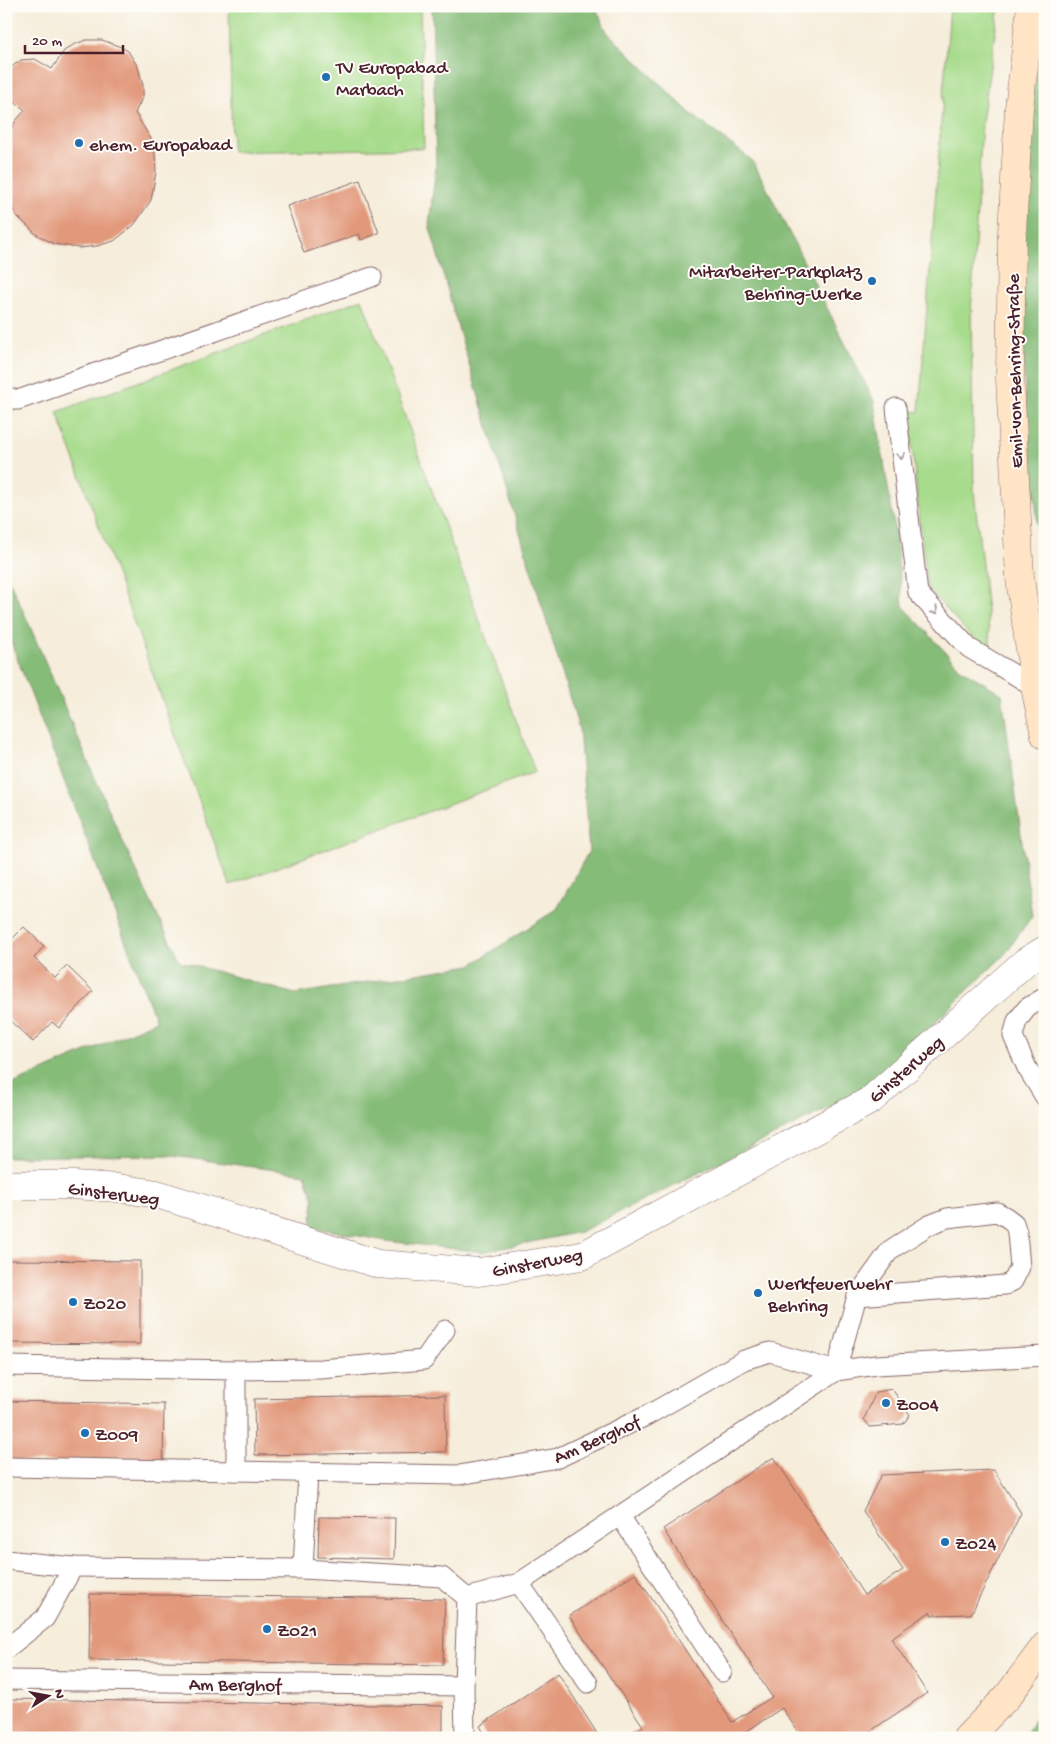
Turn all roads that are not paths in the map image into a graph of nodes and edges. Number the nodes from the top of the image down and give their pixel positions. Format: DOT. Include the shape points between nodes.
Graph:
graph roads {
  1 [pos="1031,6"];
  2 [pos="372,277"];
  3 [pos="6,397"];
  4 [pos="896,408"];
  5 [pos="1035,687"];
  6 [pos="1045,735"];
  7 [pos="1045,950"];
  8 [pos="1045,997"];
  9 [pos="1045,1097"];
  10 [pos="6,1185"];
  11 [pos="857,1296"];
  12 [pos="445,1330"];
  13 [pos="1045,1356"];
  14 [pos="6,1366"];
  15 [pos="236,1370"];
  16 [pos="836,1371"];
  17 [pos="6,1466"];
  18 [pos="236,1471"];
  19 [pos="308,1472"];
  20 [pos="620,1516"];
  21 [pos="6,1560"];
  22 [pos="74,1567"];
  23 [pos="303,1569"];
  24 [pos="519,1584"];
  25 [pos="467,1598"];
  26 [pos="1045,1646"];
  27 [pos="6,1649"];
  28 [pos="722,1672"];
  29 [pos="6,1680"];
  30 [pos="588,1683"];
  31 [pos="464,1686"];
  32 [pos="976,1735"];
  33 [pos="465,1738"];
  1 -- 5 [label="main road, Emil-von-Behring-Straße" via="1018,127 1012,233 1010,379 1020,578"];
  2 -- 3 [label="lane" via="18,400"];
  4 -- 5 [label="lane, one-way" via="918,593 969,648"];
  5 -- 6 [label="main road, Emil-von-Behring-Straße"];
  7 -- 10 [label="street, Ginsterweg" via="1025,962 871,1100 582,1256 479,1272 378,1264 157,1194 74,1185"];
  8 -- 9 [label="lane" via="1027,1008 1017,1021 1013,1036"];
  11 -- 11 [label="lane" via="890,1250 928,1225 947,1218 997,1212 1014,1223 1020,1267 1013,1281 1005,1285"];
  11 -- 16 [label="lane"];
  12 -- 15 [label="lane" via="424,1360 321,1369"];
  13 -- 16 [label="lane, Am Berghof" via="876,1365"];
  14 -- 15 [label="lane"];
  15 -- 18 [label="lane"];
  16 -- 19 [label="lane, Am Berghof" via="770,1352 744,1360 648,1415 558,1458 459,1475"];
  16 -- 20 [label="lane, Am Berghof"];
  17 -- 18 [label="lane, Am Berghof"];
  18 -- 19 [label="lane, Am Berghof"];
  19 -- 23 [label="lane"];
  20 -- 24 [label="lane, Am Berghof"];
  20 -- 28 [label="lane"];
  21 -- 22 [label="lane"];
  22 -- 23 [label="lane"];
  22 -- 27 [label="lane" via="45,1618"];
  23 -- 25 [label="lane" via="442,1577"];
  24 -- 25 [label="lane, Am Berghof"];
  24 -- 30 [label="lane"];
  25 -- 31 [label="lane"];
  26 -- 32 [label="main road"];
  29 -- 31 [label="lane, Am Berghof"];
  31 -- 33 [label="lane"];
}
